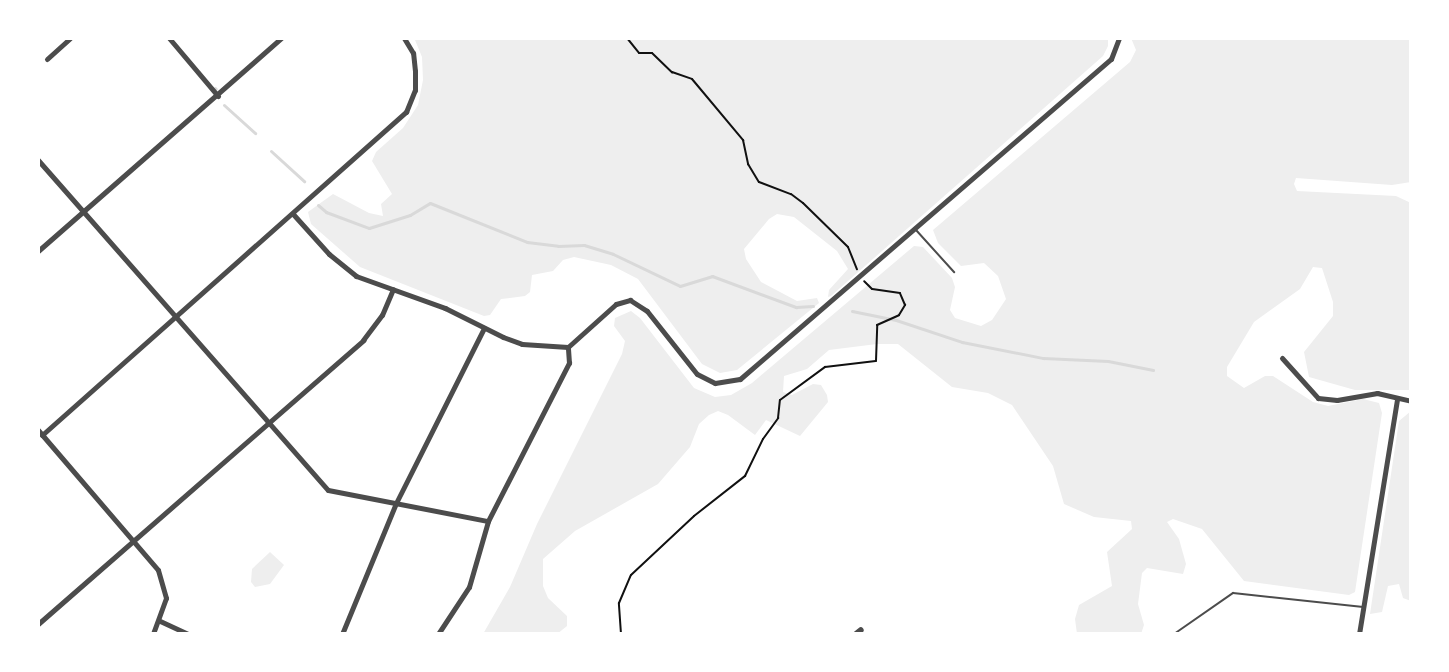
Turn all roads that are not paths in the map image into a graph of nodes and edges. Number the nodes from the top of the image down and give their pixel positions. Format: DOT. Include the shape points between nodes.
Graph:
graph roads {
  1 [pos="70,38"];
  2 [pos="169,38"];
  3 [pos="281,38"];
  4 [pos="404,38"];
  5 [pos="1119,38"];
  6 [pos="47,59"];
  7 [pos="218,96"];
  8 [pos="38,160"];
  9 [pos="85,211"];
  10 [pos="293,214"];
  11 [pos="916,229"];
  12 [pos="38,251"];
  13 [pos="954,272"];
  14 [pos="393,289"];
  15 [pos="174,318"];
  16 [pos="484,328"];
  17 [pos="568,347"];
  18 [pos="1282,358"];
  19 [pos="1397,399"];
  20 [pos="1411,401"];
  21 [pos="268,423"];
  22 [pos="40,432"];
  23 [pos="396,503"];
  24 [pos="488,521"];
  25 [pos="134,541"];
  26 [pos="1363,607"];
  27 [pos="160,621"];
  28 [pos="38,624"];
  29 [pos="153,634"];
  30 [pos="188,634"];
  31 [pos="342,634"];
  32 [pos="438,634"];
  33 [pos="1174,634"];
  34 [pos="1359,634"];
  1 -- 6 [label="street"];
  2 -- 7 [label="street"];
  3 -- 7 [label="street"];
  4 -- 10 [label="street" via="415,71 415,90 406,112"];
  5 -- 11 [label="street" via="1111,59"];
  7 -- 9 [label="street"];
  8 -- 9 [label="street"];
  9 -- 12 [label="street"];
  9 -- 15 [label="street"];
  10 -- 14 [label="street" via="344,268"];
  10 -- 15 [label="street"];
  11 -- 13 [label="lane"];
  11 -- 17 [label="street" via="730,383 697,374 636,301 616,304"];
  14 -- 16 [label="street"];
  14 -- 21 [label="street" via="363,340"];
  15 -- 21 [label="street"];
  15 -- 22 [label="street"];
  16 -- 17 [label="street" via="522,344"];
  16 -- 23 [label="street"];
  17 -- 24 [label="street" via="569,363"];
  18 -- 19 [label="street" via="1318,398 1377,393"];
  19 -- 20 [label="street"];
  19 -- 26 [label="street"];
  21 -- 23 [label="street" via="328,490"];
  21 -- 25 [label="street"];
  22 -- 25 [label="street"];
  23 -- 24 [label="street"];
  23 -- 31 [label="street"];
  24 -- 32 [label="street" via="469,587"];
  25 -- 27 [label="street" via="160,573 166,598"];
  25 -- 28 [label="street"];
  26 -- 33 [label="lane" via="1233,593"];
  26 -- 34 [label="street"];
  27 -- 29 [label="street"];
  27 -- 30 [label="street"];
}
